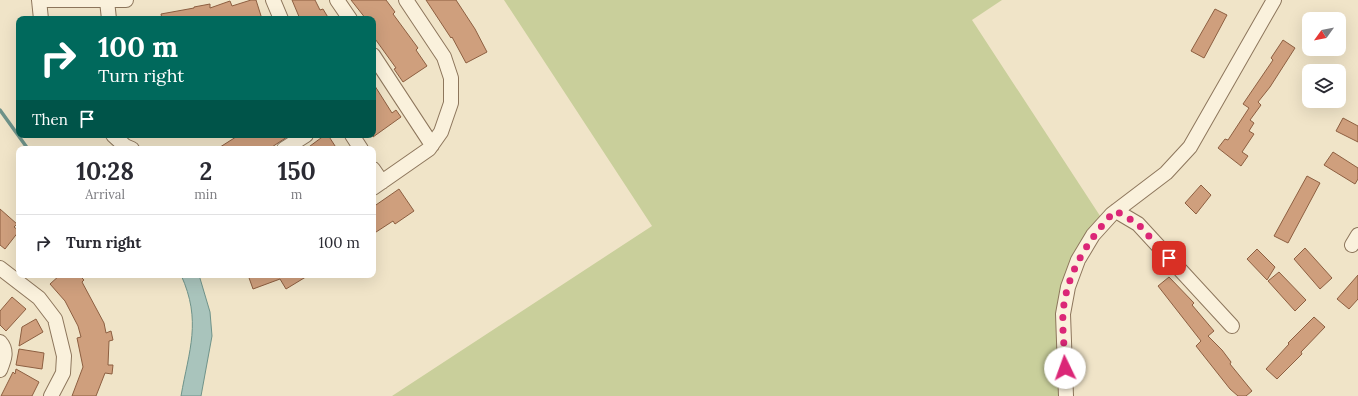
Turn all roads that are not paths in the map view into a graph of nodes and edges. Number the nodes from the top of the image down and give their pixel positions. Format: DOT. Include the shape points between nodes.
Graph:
graph roads {
  1 [pos="39,0"];
  2 [pos="126,0"];
  3 [pos="273,0"];
  4 [pos="338,0"];
  5 [pos="406,0"];
  6 [pos="1274,0"];
  7 [pos="107,1"];
  8 [pos="41,16"];
  9 [pos="109,16"];
  10 [pos="280,16"];
  11 [pos="348,16"];
  12 [pos="376,60"];
  13 [pos="116,138"];
  14 [pos="301,138"];
  15 [pos="432,145"];
  16 [pos="125,146"];
  17 [pos="289,146"];
  18 [pos="377,185"];
  19 [pos="1116,211"];
  20 [pos="2,275"];
  21 [pos="1232,326"];
  22 [pos="0,342"];
  23 [pos="0,370"];
  24 [pos="52,396"];
  25 [pos="1066,396"];
  1 -- 7 [label="street"];
  1 -- 8 [label="street"];
  2 -- 7 [label="street"];
  3 -- 10 [label="street"];
  4 -- 11 [label="street"];
  5 -- 15 [label="street" via="444,57 451,78 451,103 447,118"];
  6 -- 19 [label="street" via="1190,147 1166,173"];
  7 -- 9 [label="street"];
  12 -- 15 [label="street"];
  13 -- 16 [label="street"];
  14 -- 17 [label="street"];
  15 -- 18 [label="street"];
  19 -- 21 [label="street" via="1138,224"];
  19 -- 25 [label="street" via="1093,235 1078,260 1068,287 1063,314"];
  20 -- 24 [label="street" via="22,284 39,298 55,319 64,356 63,373"];
  22 -- 23 [label="street" via="6,358"];
}
